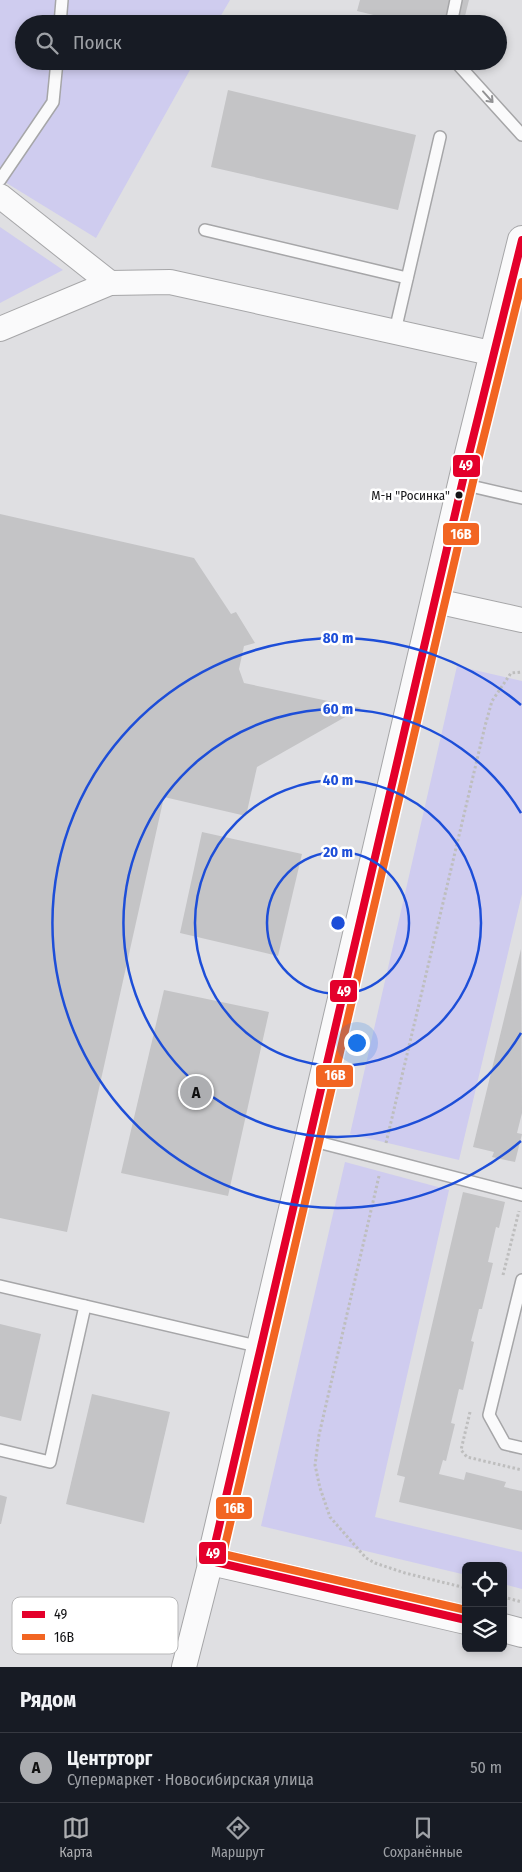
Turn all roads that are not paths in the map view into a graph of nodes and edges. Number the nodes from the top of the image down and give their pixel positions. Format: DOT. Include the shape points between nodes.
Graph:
graph roads {
  1 [pos="62,0"];
  2 [pos="456,0"];
  3 [pos="61,15"];
  4 [pos="454,15"];
  5 [pos="56,70"];
  6 [pos="463,70"];
  7 [pos="522,135"];
  8 [pos="440,137"];
  9 [pos="0,180"];
  10 [pos="0,196"];
  11 [pos="205,230"];
  12 [pos="522,240"];
  13 [pos="407,278"];
  14 [pos="110,283"];
  15 [pos="0,329"];
  16 [pos="395,331"];
  17 [pos="495,354"];
  18 [pos="462,484"];
  19 [pos="522,498"];
  20 [pos="436,601"];
  21 [pos="522,620"];
  22 [pos="310,1140"];
  23 [pos="522,1195"];
  24 [pos="522,1280"];
  25 [pos="0,1286"];
  26 [pos="85,1306"];
  27 [pos="261,1347"];
  28 [pos="522,1448"];
  29 [pos="0,1450"];
  30 [pos="211,1561"];
  31 [pos="462,1619"];
  32 [pos="507,1629"];
  33 [pos="522,1633"];
  34 [pos="184,1667"];
  1 -- 3 [label="lane"];
  2 -- 4 [label="lane"];
  5 -- 9 [label="lane" via="53,102"];
  6 -- 7 [label="lane, one-way"];
  8 -- 13 [label="lane"];
  10 -- 14 [label="street"];
  11 -- 13 [label="lane"];
  12 -- 17 [label="street"];
  13 -- 16 [label="lane"];
  14 -- 15 [label="street"];
  14 -- 16 [label="street" via="170,282"];
  16 -- 17 [label="street"];
  17 -- 18 [label="street"];
  18 -- 19 [label="lane"];
  18 -- 20 [label="street"];
  20 -- 21 [label="street"];
  20 -- 22 [label="street"];
  22 -- 23 [label="lane"];
  22 -- 27 [label="street"];
  24 -- 28 [label="lane" via="489,1415 505,1444"];
  25 -- 26 [label="lane"];
  26 -- 27 [label="lane"];
  26 -- 29 [label="lane" via="50,1462"];
  27 -- 30 [label="street"];
  30 -- 31 [label="street"];
  30 -- 34 [label="street"];
  32 -- 33 [label="street"];
}
